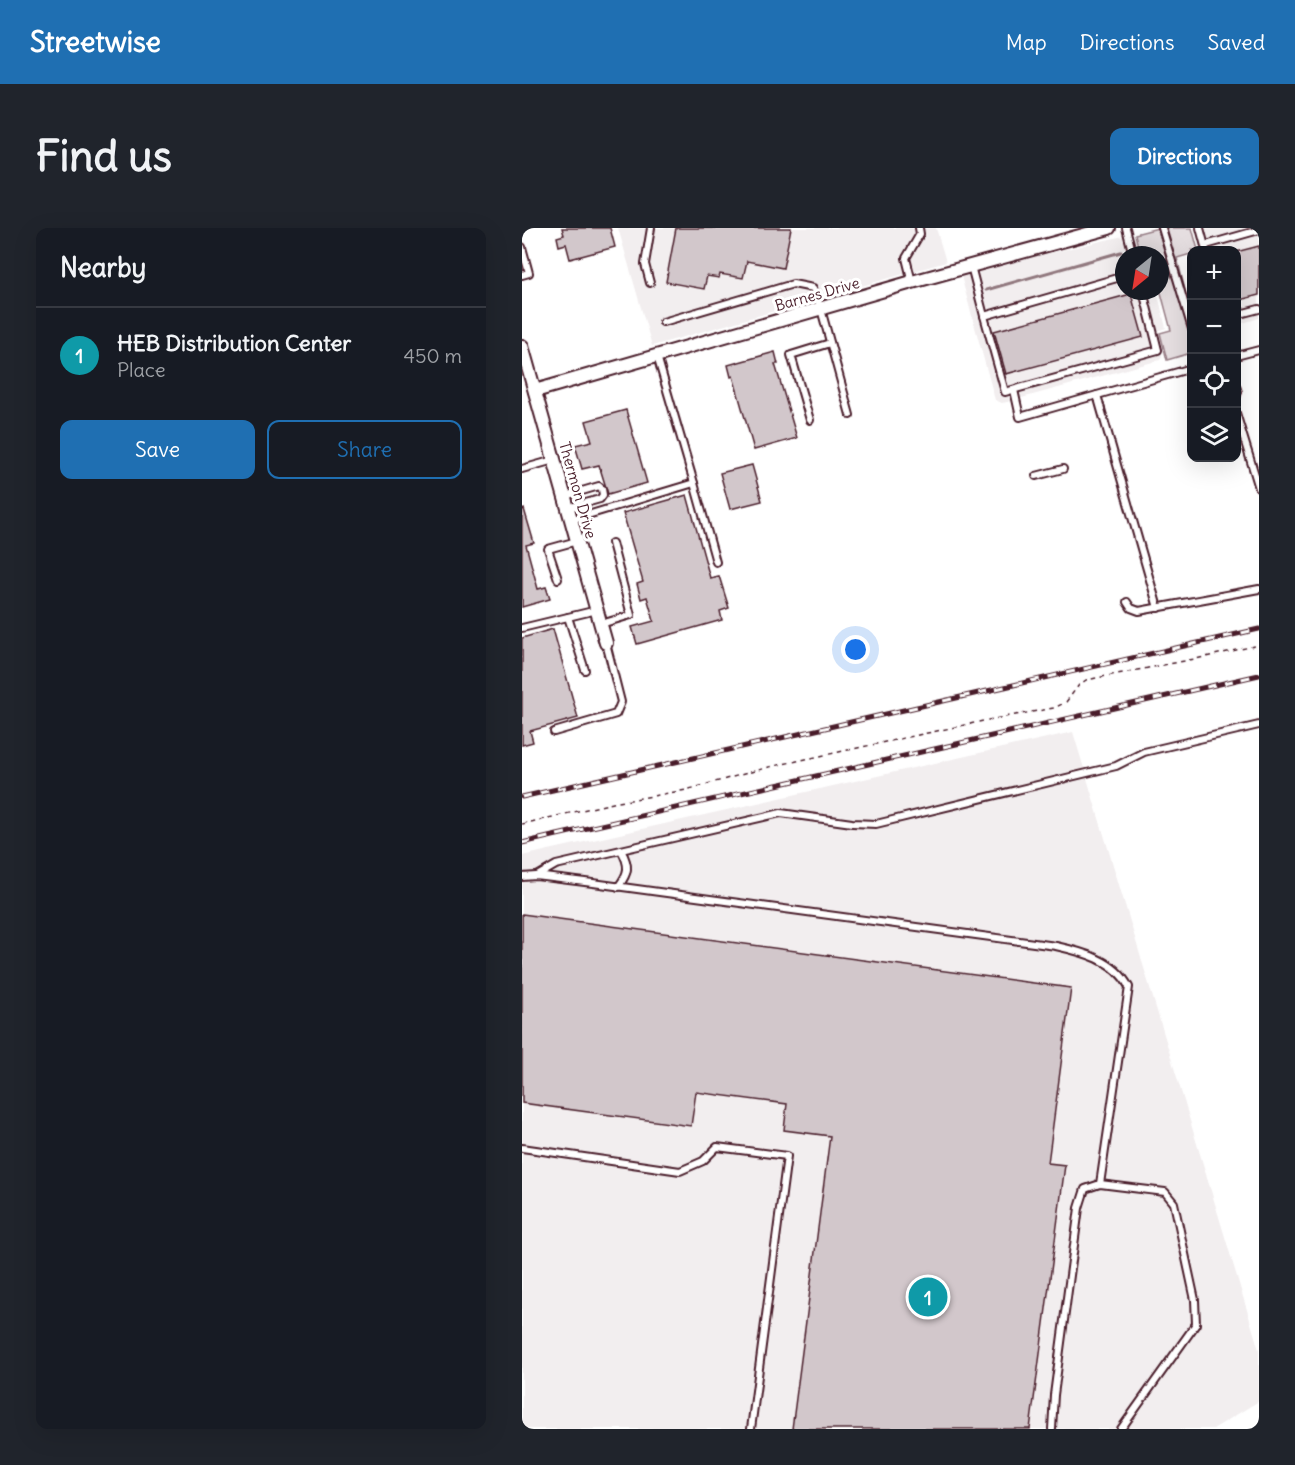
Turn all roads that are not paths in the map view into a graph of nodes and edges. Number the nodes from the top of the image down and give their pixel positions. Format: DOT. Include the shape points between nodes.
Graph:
graph roads {
  1 [pos="651,228"];
  2 [pos="919,228"];
  3 [pos="1109,228"];
  4 [pos="1126,228"];
  5 [pos="1162,228"];
  6 [pos="1200,228"];
  7 [pos="1259,230"];
  8 [pos="1089,231"];
  9 [pos="522,246"];
  10 [pos="1131,246"];
  11 [pos="1205,246"];
  12 [pos="1212,246"];
  13 [pos="971,266"];
  14 [pos="522,275"];
  15 [pos="1115,279"];
  16 [pos="912,282"];
  17 [pos="650,283"];
  18 [pos="1145,300"];
  19 [pos="820,309"];
  20 [pos="1259,309"];
  21 [pos="1241,314"];
  22 [pos="1187,315"];
  23 [pos="984,316"];
  24 [pos="663,322"];
  25 [pos="830,343"];
  26 [pos="522,346"];
  27 [pos="1259,350"];
  28 [pos="1241,355"];
  29 [pos="657,356"];
  30 [pos="1187,369"];
  31 [pos="525,370"];
  32 [pos="1014,390"];
  33 [pos="535,391"];
  34 [pos="1096,395"];
  35 [pos="850,416"];
  36 [pos="810,420"];
  37 [pos="1241,429"];
  38 [pos="554,460"];
  39 [pos="522,469"];
  40 [pos="1063,469"];
  41 [pos="1036,476"];
  42 [pos="694,483"];
  43 [pos="1259,488"];
  44 [pos="568,508"];
  45 [pos="577,541"];
  46 [pos="612,543"];
  47 [pos="716,562"];
  48 [pos="558,579"];
  49 [pos="1259,589"];
  50 [pos="1127,602"];
  51 [pos="1158,608"];
  52 [pos="597,610"];
  53 [pos="568,617"];
  54 [pos="601,624"];
  55 [pos="522,628"];
  56 [pos="606,643"];
  57 [pos="585,669"];
  58 [pos="1259,725"];
  59 [pos="554,732"];
  60 [pos="621,850"];
  61 [pos="536,876"];
  62 [pos="522,877"];
  63 [pos="618,887"];
  64 [pos="522,1148"];
  65 [pos="1100,1184"];
  66 [pos="751,1429"];
  67 [pos="1052,1429"];
  68 [pos="1121,1429"];
  1 -- 17 [label="lane" via="645,264"];
  2 -- 16 [label="lane" via="921,234 906,258"];
  3 -- 8 [label="street, Barnes Drive"];
  4 -- 10 [label="lane"];
  5 -- 22 [label="lane"];
  6 -- 11 [label="lane"];
  7 -- 12 [label="lane"];
  8 -- 13 [label="street, Barnes Drive"];
  9 -- 14 [label="lane" via="529,273"];
  13 -- 16 [label="street, Barnes Drive"];
  13 -- 23 [label="lane"];
  15 -- 23 [label="lane"];
  16 -- 19 [label="street, Barnes Drive"];
  18 -- 32 [label="lane" via="1158,350"];
  19 -- 24 [label="lane" via="813,288 793,284"];
  19 -- 25 [label="lane"];
  19 -- 29 [label="street, Barnes Drive"];
  20 -- 21 [label="lane"];
  23 -- 32 [label="lane" via="1005,392"];
  25 -- 35 [label="lane"];
  25 -- 36 [label="lane" via="791,355"];
  26 -- 31 [label="street, Thermon Drive"];
  27 -- 28 [label="lane"];
  29 -- 33 [label="street, Barnes Drive"];
  29 -- 42 [label="lane"];
  30 -- 34 [label="lane"];
  31 -- 33 [label="street, Thermon Drive"];
  32 -- 34 [label="lane" via="1020,417"];
  33 -- 38 [label="street, Thermon Drive"];
  34 -- 51 [label="lane"];
  37 -- 43 [label="lane"];
  38 -- 39 [label="lane"];
  38 -- 44 [label="street, Thermon Drive"];
  40 -- 41 [label="lane"];
  42 -- 44 [label="lane"];
  42 -- 47 [label="lane"];
  44 -- 44 [label="lane" via="600,499 602,489 599,486"];
  44 -- 45 [label="street, Thermon Drive"];
  45 -- 48 [label="lane" via="548,549"];
  45 -- 52 [label="street, Thermon Drive"];
  46 -- 54 [label="lane" via="631,615"];
  49 -- 51 [label="lane"];
  50 -- 51 [label="lane" via="1139,611"];
  52 -- 53 [label="lane"];
  52 -- 54 [label="street, Thermon Drive"];
  53 -- 55 [label="lane"];
  53 -- 57 [label="lane"];
  54 -- 56 [label="street, Thermon Drive"];
  56 -- 59 [label="lane" via="621,702 616,714"];
  58 -- 60 [label="lane" via="1144,752 1116,766 876,824 781,813"];
  60 -- 61 [label="lane" via="556,865"];
  60 -- 63 [label="lane" via="628,867"];
  61 -- 62 [label="lane"];
  61 -- 63 [label="lane"];
  63 -- 65 [label="lane" via="1056,946 1083,952 1109,965 1124,976 1129,987"];
  64 -- 66 [label="lane" via="680,1171 703,1161 717,1147 787,1156"];
  65 -- 67 [label="lane" via="1085,1189 1079,1208"];
  65 -- 68 [label="lane" via="1165,1192 1174,1203 1195,1300 1196,1324"];
}
